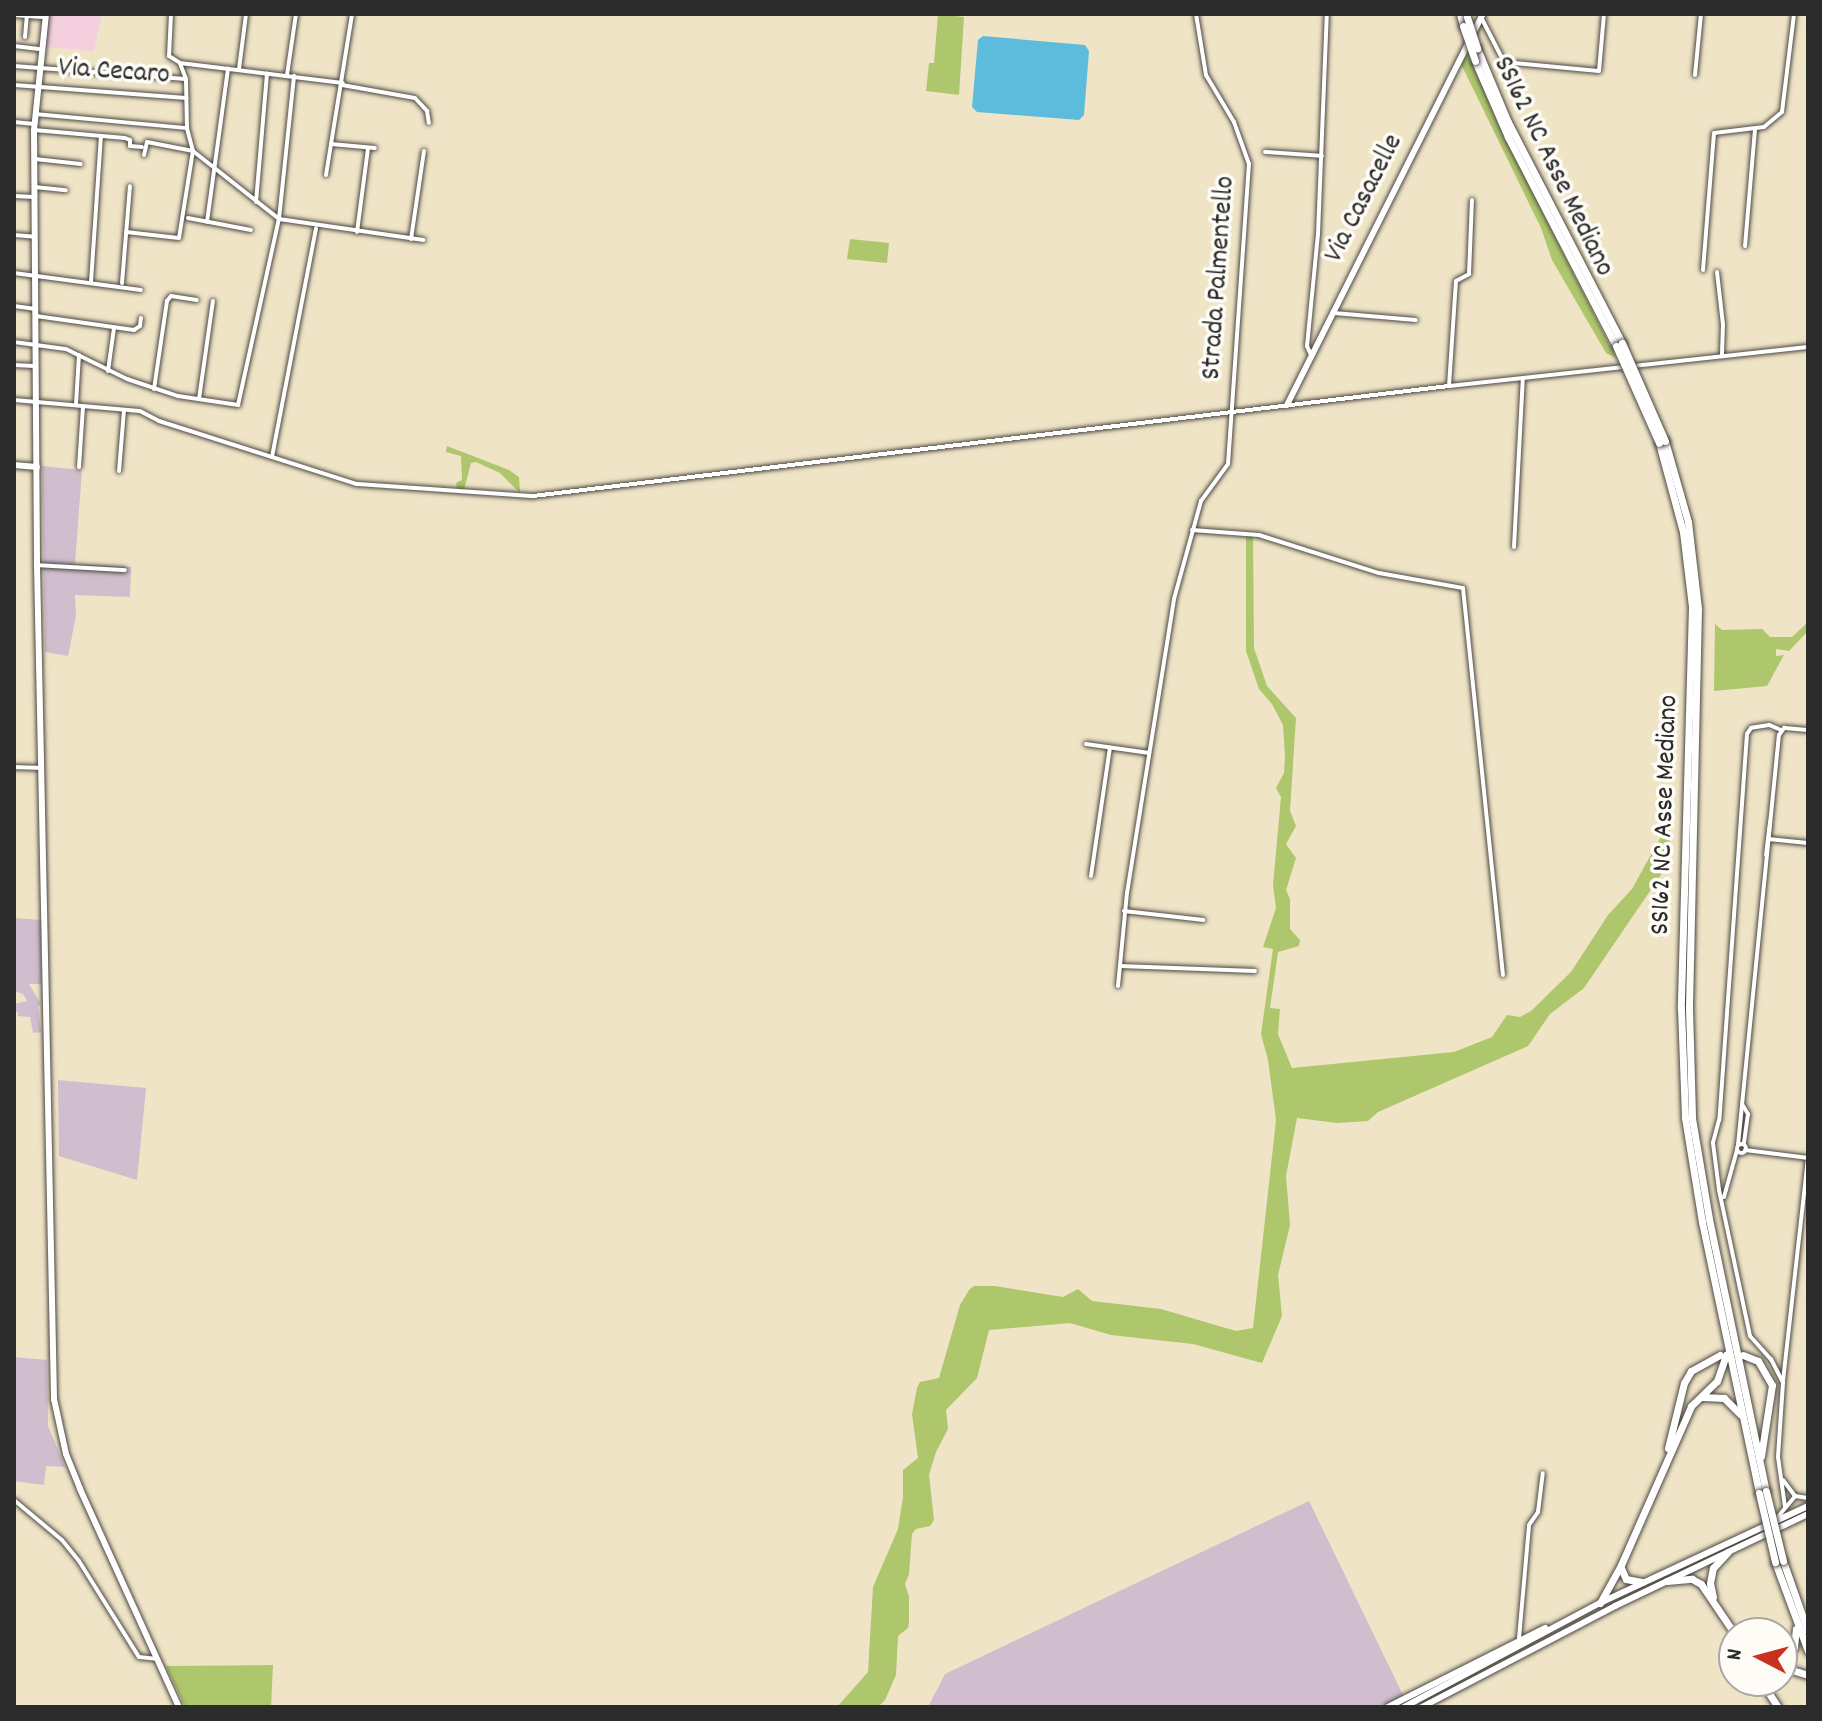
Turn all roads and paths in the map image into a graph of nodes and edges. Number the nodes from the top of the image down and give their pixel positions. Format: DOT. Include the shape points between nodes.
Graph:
graph roads {
  1 [pos="171,14"];
  2 [pos="246,14"];
  3 [pos="296,14"];
  4 [pos="352,14"];
  5 [pos="1196,14"];
  6 [pos="1327,14"];
  7 [pos="1604,14"];
  8 [pos="1701,14"];
  9 [pos="1794,14"];
  10 [pos="14,15"];
  11 [pos="46,15"];
  12 [pos="1465,15"];
  13 [pos="27,16"];
  14 [pos="1482,16"];
  15 [pos="25,37"];
  16 [pos="14,46"];
  17 [pos="41,50"];
  18 [pos="180,63"];
  19 [pos="14,66"];
  20 [pos="228,68"];
  21 [pos="40,69"];
  22 [pos="239,69"];
  23 [pos="267,73"];
  24 [pos="287,75"];
  25 [pos="1695,75"];
  26 [pos="294,76"];
  27 [pos="186,79"];
  28 [pos="342,84"];
  29 [pos="14,85"];
  30 [pos="38,88"];
  31 [pos="187,98"];
  32 [pos="35,114"];
  33 [pos="14,122"];
  34 [pos="429,123"];
  35 [pos="34,127"];
  36 [pos="187,128"];
  37 [pos="1755,129"];
  38 [pos="101,136"];
  39 [pos="331,144"];
  40 [pos="142,147"];
  41 [pos="368,148"];
  42 [pos="375,148"];
  43 [pos="193,151"];
  44 [pos="417,152"];
  45 [pos="1265,152"];
  46 [pos="144,155"];
  47 [pos="1322,156"];
  48 [pos="35,159"];
  49 [pos="81,164"];
  50 [pos="216,171"];
  51 [pos="326,175"];
  52 [pos="130,186"];
  53 [pos="35,187"];
  54 [pos="66,190"];
  55 [pos="14,196"];
  56 [pos="35,197"];
  57 [pos="1472,200"];
  58 [pos="256,202"];
  59 [pos="188,218"];
  60 [pos="279,219"];
  61 [pos="207,222"];
  62 [pos="316,227"];
  63 [pos="251,230"];
  64 [pos="126,232"];
  65 [pos="357,233"];
  66 [pos="14,235"];
  67 [pos="35,237"];
  68 [pos="411,239"];
  69 [pos="423,240"];
  70 [pos="1745,246"];
  71 [pos="1703,270"];
  72 [pos="1717,272"];
  73 [pos="14,273"];
  74 [pos="35,274"];
  75 [pos="91,282"];
  76 [pos="122,283"];
  77 [pos="141,290"];
  78 [pos="197,300"];
  79 [pos="213,301"];
  80 [pos="14,306"];
  81 [pos="36,312"];
  82 [pos="1332,313"];
  83 [pos="141,318"];
  84 [pos="1416,320"];
  85 [pos="114,328"];
  86 [pos="14,342"];
  87 [pos="36,344"];
  88 [pos="1619,344"];
  89 [pos="1808,347"];
  90 [pos="79,355"];
  91 [pos="1311,355"];
  92 [pos="1722,355"];
  93 [pos="14,365"];
  94 [pos="37,366"];
  95 [pos="108,371"];
  96 [pos="1523,378"];
  97 [pos="1449,386"];
  98 [pos="154,389"];
  99 [pos="199,399"];
  100 [pos="14,400"];
  101 [pos="37,402"];
  102 [pos="76,405"];
  103 [pos="1287,405"];
  104 [pos="83,406"];
  105 [pos="124,410"];
  106 [pos="1230,412"];
  107 [pos="272,457"];
  108 [pos="14,465"];
  109 [pos="37,467"];
  110 [pos="79,467"];
  111 [pos="119,471"];
  112 [pos="1192,530"];
  113 [pos="1514,547"];
  114 [pos="37,565"];
  115 [pos="125,570"];
  116 [pos="1781,730"];
  117 [pos="1808,730"];
  118 [pos="1086,744"];
  119 [pos="1110,747"];
  120 [pos="1149,753"];
  121 [pos="14,767"];
  122 [pos="42,768"];
  123 [pos="1768,839"];
  124 [pos="1808,843"];
  125 [pos="1091,876"];
  126 [pos="1124,911"];
  127 [pos="1203,920"];
  128 [pos="1120,966"];
  129 [pos="1255,971"];
  130 [pos="1503,975"];
  131 [pos="1118,986"];
  132 [pos="1742,1104"];
  133 [pos="1737,1147"];
  134 [pos="1745,1147"];
  135 [pos="1808,1158"];
  136 [pos="1724,1200"];
  137 [pos="1705,1220"];
  138 [pos="1727,1349"];
  139 [pos="1720,1355"];
  140 [pos="1743,1355"];
  141 [pos="1783,1383"];
  142 [pos="1701,1398"];
  143 [pos="1743,1418"];
  144 [pos="1665,1462"];
  145 [pos="1761,1471"];
  146 [pos="1543,1473"];
  147 [pos="1782,1478"];
  148 [pos="1763,1492"];
  149 [pos="1795,1496"];
  150 [pos="1808,1498"];
  151 [pos="14,1500"];
  152 [pos="1808,1506"];
  153 [pos="1785,1507"];
  154 [pos="1808,1514"];
  155 [pos="1774,1522"];
  156 [pos="1728,1552"];
  157 [pos="1779,1562"];
  158 [pos="1621,1565"];
  159 [pos="1667,1581"];
  160 [pos="1642,1582"];
  161 [pos="1794,1597"];
  162 [pos="1714,1599"];
  163 [pos="1600,1603"];
  164 [pos="1725,1617"];
  165 [pos="1794,1617"];
  166 [pos="1808,1621"];
  167 [pos="1553,1626"];
  168 [pos="1798,1628"];
  169 [pos="1808,1632"];
  170 [pos="1519,1638"];
  171 [pos="1808,1651"];
  172 [pos="157,1659"];
  173 [pos="1391,1706"];
  174 [pos="179,1707"];
  175 [pos="1404,1707"];
  176 [pos="1422,1707"];
  1 -- 18 [label="street" via="169,56"];
  2 -- 22 [label="street"];
  3 -- 24 [label="street"];
  4 -- 28 [label="street"];
  5 -- 106 [label="street, Strada Palmentello" via="1205,72 1234,122 1249,164"];
  6 -- 47 [label="street"];
  7 -- 14 [label="street" via="1599,71 1504,62"];
  8 -- 25 [label="street"];
  9 -- 37 [label="street" via="1782,112"];
  10 -- 13 [label="street"];
  11 -- 13 [label="street"];
  11 -- 17 [label="street"];
  12 -- 88 [label="highway, SS162 NC Asse Mediano, bridge" via="1508,122"];
  12 -- 88 [label="highway, SS162 NC Asse Mediano, bridge" via="1463,26 1475,61 1508,137"];
  13 -- 15 [label="street"];
  14 -- 82 [label="street, Via Casacelle"];
  16 -- 17 [label="street"];
  17 -- 21 [label="street"];
  18 -- 20 [label="street"];
  18 -- 27 [label="street"];
  19 -- 21 [label="street"];
  20 -- 22 [label="street"];
  20 -- 50 [label="street"];
  21 -- 27 [label="street"];
  21 -- 30 [label="street"];
  22 -- 23 [label="street"];
  23 -- 24 [label="street"];
  23 -- 58 [label="street"];
  24 -- 26 [label="street"];
  26 -- 28 [label="street"];
  26 -- 60 [label="street"];
  27 -- 31 [label="street"];
  28 -- 34 [label="street" via="415,98 427,111"];
  28 -- 39 [label="street"];
  29 -- 30 [label="street, Via Cecaro"];
  30 -- 31 [label="street, Via Cecaro"];
  30 -- 32 [label="street"];
  31 -- 36 [label="street"];
  32 -- 35 [label="street"];
  32 -- 36 [label="street"];
  33 -- 35 [label="street"];
  35 -- 38 [label="street"];
  35 -- 48 [label="street"];
  36 -- 43 [label="street"];
  37 -- 70 [label="street"];
  37 -- 71 [label="street" via="1714,131"];
  38 -- 40 [label="street" via="125,138 130,146"];
  38 -- 75 [label="street"];
  39 -- 41 [label="street"];
  39 -- 51 [label="street"];
  41 -- 42 [label="street"];
  41 -- 65 [label="street"];
  43 -- 46 [label="street" via="147,142"];
  43 -- 50 [label="street"];
  43 -- 64 [label="street" via="179,238"];
  44 -- 68 [label="street" via="424,152"];
  45 -- 47 [label="street"];
  47 -- 91 [label="street" via="1307,346"];
  48 -- 49 [label="street"];
  48 -- 53 [label="street"];
  50 -- 58 [label="street"];
  50 -- 61 [label="street"];
  52 -- 64 [label="street"];
  53 -- 54 [label="street"];
  53 -- 56 [label="street"];
  55 -- 56 [label="street"];
  56 -- 67 [label="street"];
  57 -- 97 [label="street" via="1469,274 1456,281"];
  58 -- 60 [label="street"];
  59 -- 61 [label="street"];
  60 -- 62 [label="street"];
  60 -- 99 [label="street" via="238,405"];
  61 -- 63 [label="street"];
  62 -- 65 [label="street"];
  62 -- 107 [label="street"];
  64 -- 76 [label="street"];
  65 -- 68 [label="street"];
  66 -- 67 [label="street"];
  67 -- 74 [label="street"];
  68 -- 69 [label="street"];
  72 -- 92 [label="street"];
  73 -- 74 [label="street"];
  74 -- 75 [label="street"];
  74 -- 81 [label="street"];
  75 -- 77 [label="street"];
  78 -- 98 [label="street" via="171,296 167,301"];
  79 -- 99 [label="street"];
  80 -- 81 [label="street"];
  81 -- 85 [label="street"];
  81 -- 87 [label="street"];
  82 -- 84 [label="street"];
  82 -- 91 [label="street, Via Casacelle"];
  83 -- 85 [label="street" via="138,329"];
  85 -- 95 [label="street"];
  86 -- 87 [label="street"];
  87 -- 90 [label="street"];
  87 -- 94 [label="street"];
  88 -- 137 [label="highway, SS162 NC Asse Mediano, bridge" via="1662,442 1685,527 1695,691 1689,1069"];
  89 -- 92 [label="street"];
  90 -- 95 [label="street"];
  90 -- 102 [label="street"];
  91 -- 103 [label="street, Via Casacelle"];
  92 -- 96 [label="street"];
  93 -- 94 [label="street"];
  94 -- 101 [label="street"];
  95 -- 98 [label="street"];
  96 -- 97 [label="street"];
  96 -- 113 [label="street"];
  97 -- 103 [label="street"];
  98 -- 99 [label="street"];
  100 -- 101 [label="street"];
  101 -- 102 [label="street"];
  101 -- 109 [label="street"];
  102 -- 104 [label="street"];
  103 -- 106 [label="street"];
  104 -- 105 [label="street"];
  104 -- 110 [label="street"];
  105 -- 107 [label="street"];
  105 -- 111 [label="street"];
  106 -- 107 [label="street" via="533,496 356,484"];
  106 -- 112 [label="street, Strada Palmentello" via="1227,470 1206,493"];
  108 -- 109 [label="street"];
  109 -- 114 [label="street"];
  112 -- 120 [label="street, Strada Palmentello" via="1174,599"];
  112 -- 130 [label="street" via="1259,535 1379,573 1463,588"];
  114 -- 115 [label="street"];
  114 -- 122 [label="street"];
  116 -- 117 [label="street"];
  116 -- 123 [label="street"];
  116 -- 136 [label="street" via="1769,725 1751,728 1747,734 1719,1120 1713,1143"];
  118 -- 119 [label="street"];
  119 -- 120 [label="street"];
  119 -- 125 [label="street"];
  120 -- 126 [label="street, Strada Palmentello"];
  121 -- 122 [label="street"];
  122 -- 172 [label="street" via="54,1399 66,1454"];
  123 -- 124 [label="street"];
  123 -- 132 [label="street"];
  126 -- 127 [label="street"];
  126 -- 128 [label="street, Strada Palmentello"];
  128 -- 129 [label="street"];
  128 -- 131 [label="street, Strada Palmentello"];
  132 -- 133 [label="street"];
  132 -- 134 [label="street" via="1748,1114"];
  133 -- 134 [label="street"];
  133 -- 136 [label="street"];
  134 -- 135 [label="street"];
  135 -- 141 [label="street"];
  136 -- 141 [label="street" via="1750,1336"];
  137 -- 138 [label="highway, SS162 NC Asse Mediano"];
  137 -- 145 [label="highway, SS162 NC Asse Mediano"];
  138 -- 142 [label="highway" via="1723,1371"];
  138 -- 143 [label="highway, SS162 NC Asse Mediano"];
  139 -- 144 [label="highway" via="1691,1371 1684,1383"];
  140 -- 145 [label="highway" via="1758,1361 1772,1385"];
  141 -- 147 [label="street" via="1778,1457"];
  142 -- 143 [label="highway" via="1724,1398"];
  142 -- 144 [label="highway" via="1691,1406"];
  143 -- 148 [label="highway, SS162 NC Asse Mediano"];
  144 -- 158 [label="highway"];
  145 -- 148 [label="highway, SS162 NC Asse Mediano"];
  146 -- 170 [label="street" via="1538,1512 1529,1525"];
  147 -- 149 [label="street"];
  147 -- 153 [label="street"];
  148 -- 157 [label="highway, SS162 NC Asse Mediano, bridge"];
  149 -- 150 [label="street"];
  149 -- 153 [label="street"];
  151 -- 172 [label="street" via="79,1561 139,1657"];
  152 -- 155 [label="street"];
  153 -- 155 [label="street"];
  154 -- 156 [label="street"];
  155 -- 160 [label="street"];
  156 -- 159 [label="street"];
  156 -- 162 [label="highway" via="1711,1576"];
  157 -- 161 [label="highway, SS162 NC Asse Mediano"];
  157 -- 165 [label="highway, SS162 NC Asse Mediano"];
  158 -- 160 [label="highway" via="1626,1579"];
  158 -- 163 [label="highway"];
  159 -- 162 [label="highway" via="1692,1579"];
  159 -- 176 [label="street"];
  160 -- 163 [label="street"];
  161 -- 166 [label="highway"];
  161 -- 169 [label="highway, SS162 NC Asse Mediano"];
  162 -- 164 [label="highway"];
  163 -- 167 [label="street"];
  167 -- 170 [label="street"];
  167 -- 175 [label="street"];
  168 -- 171 [label="highway, SS162 NC Asse Mediano"];
  170 -- 173 [label="street"];
  172 -- 174 [label="street"];
}
